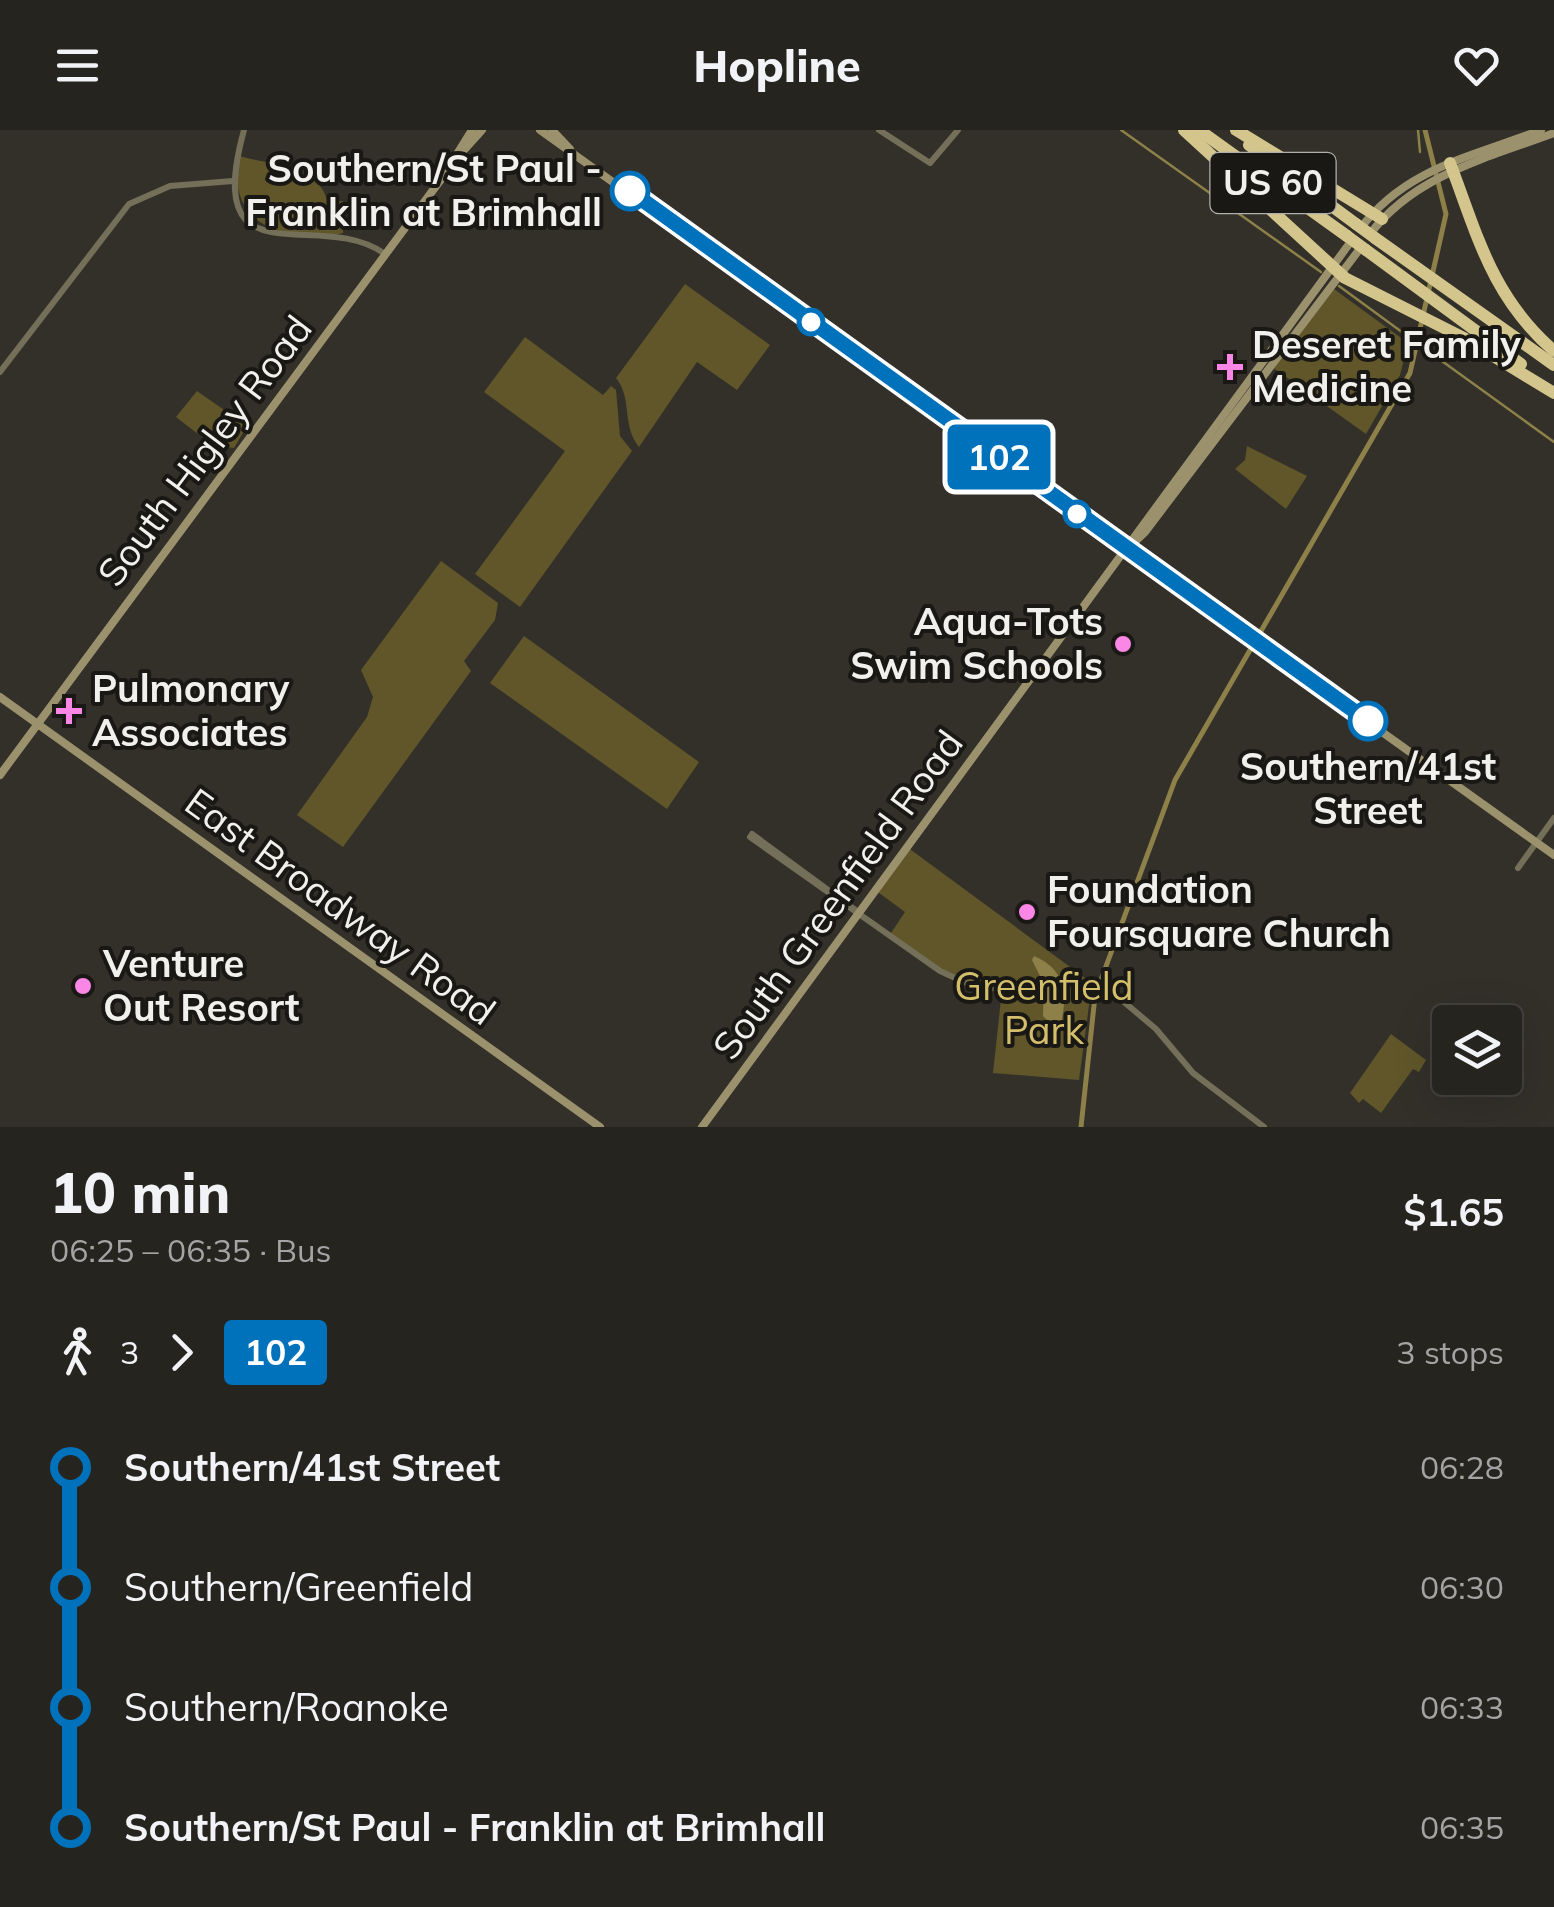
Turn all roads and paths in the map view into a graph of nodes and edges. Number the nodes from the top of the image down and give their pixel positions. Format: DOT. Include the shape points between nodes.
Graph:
graph roads {
  1 [pos="244,130"];
  2 [pos="472,130"];
  3 [pos="482,130"];
  4 [pos="540,130"];
  5 [pos="552,130"];
  6 [pos="879,130"];
  7 [pos="958,130"];
  8 [pos="1184,130"];
  9 [pos="1199,130"];
  10 [pos="1228,130"];
  11 [pos="1236,130"];
  12 [pos="1552,131"];
  13 [pos="1540,133"];
  14 [pos="570,149"];
  15 [pos="454,161"];
  16 [pos="1445,170"];
  17 [pos="233,181"];
  18 [pos="1377,215"];
  19 [pos="386,254"];
  20 [pos="1336,271"];
  21 [pos="1554,351"];
  22 [pos="1554,364"];
  23 [pos="0,372"];
  24 [pos="1554,390"];
  25 [pos="1179,479"];
  26 [pos="1126,550"];
  27 [pos="0,697"];
  28 [pos="37,724"];
  29 [pos="0,775"];
  30 [pos="1554,818"];
  31 [pos="751,835"];
  32 [pos="1537,842"];
  33 [pos="1554,855"];
  34 [pos="1518,868"];
  35 [pos="858,913"];
  36 [pos="1002,990"];
  37 [pos="1111,991"];
  38 [pos="600,1127"];
  39 [pos="702,1127"];
  40 [pos="1264,1127"];
  1 -- 17 [label="street"];
  2 -- 15 [label="main road, South Higley Road"];
  3 -- 15 [label="main road, South Higley Road"];
  4 -- 14 [label="main road"];
  5 -- 14 [label="main road"];
  6 -- 7 [label="street" via="930,163"];
  8 -- 20 [label="highway"];
  9 -- 24 [label="highway, US 60, bridge"];
  10 -- 22 [label="highway, US 60, bridge"];
  11 -- 18 [label="highway"];
  12 -- 13 [label="main road"];
  13 -- 16 [label="main road, South Greenfield Road"];
  13 -- 16 [label="main road, South Greenfield Road"];
  14 -- 26 [label="main road"];
  15 -- 19 [label="main road, South Higley Road"];
  16 -- 18 [label="main road, South Greenfield Road" via="1398,187"];
  16 -- 21 [label="highway" via="1497,285"];
  17 -- 19 [label="street" via="243,213 261,230 286,238 354,238"];
  17 -- 23 [label="street" via="170,186 120,211"];
  18 -- 20 [label="main road, South Greenfield Road"];
  19 -- 28 [label="main road, South Higley Road"];
  20 -- 24 [label="highway"];
  20 -- 25 [label="main road, South Greenfield Road"];
  20 -- 25 [label="main road, South Greenfield Road"];
  25 -- 26 [label="main road, South Greenfield Road"];
  25 -- 26 [label="main road, South Greenfield Road"];
  26 -- 32 [label="main road"];
  26 -- 35 [label="main road, South Greenfield Road"];
  27 -- 28 [label="main road, East Broadway Road"];
  28 -- 29 [label="main road, South Higley Road"];
  28 -- 38 [label="main road, East Broadway Road"];
  30 -- 32 [label="street"];
  31 -- 35 [label="street"];
  32 -- 33 [label="main road"];
  32 -- 34 [label="street"];
  35 -- 36 [label="street" via="952,978"];
  35 -- 39 [label="main road, South Greenfield Road"];
  37 -- 40 [label="street" via="1193,1073"];
}
